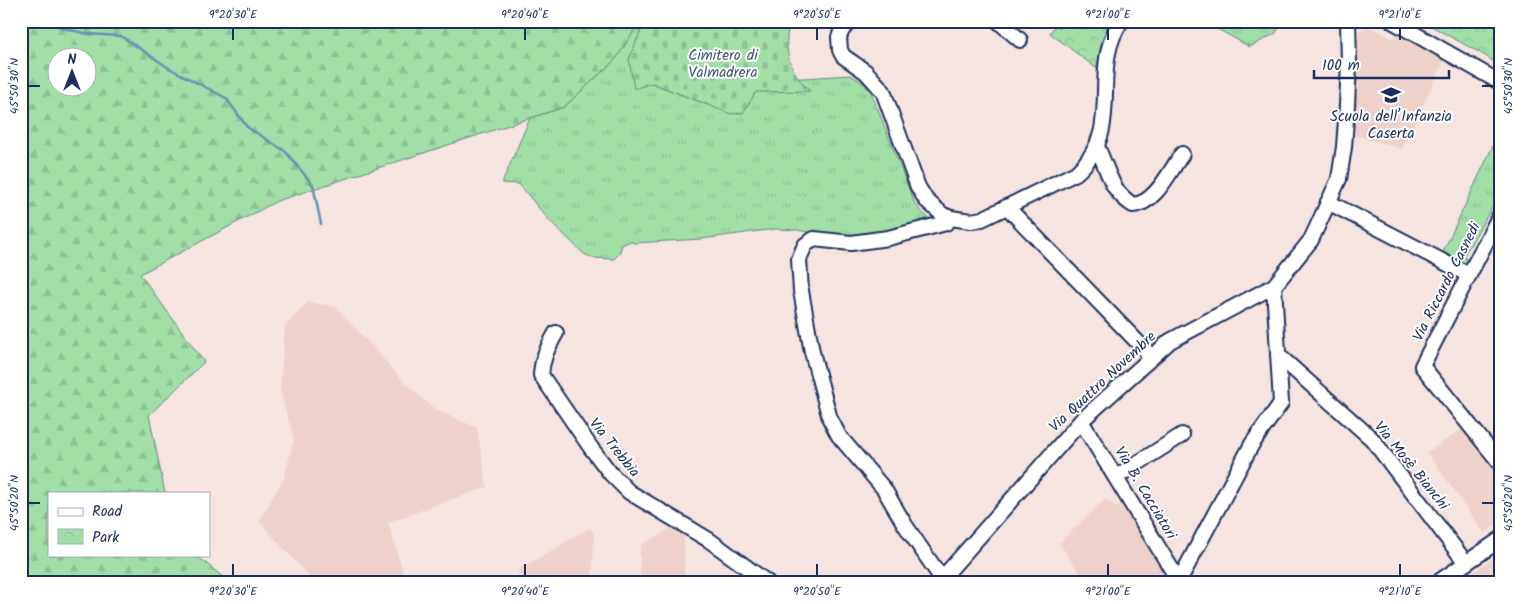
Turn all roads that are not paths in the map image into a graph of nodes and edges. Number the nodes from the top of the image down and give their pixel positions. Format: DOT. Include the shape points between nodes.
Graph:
graph roads {
  1 [pos="998,21"];
  2 [pos="1121,21"];
  3 [pos="1348,21"];
  4 [pos="1358,21"];
  5 [pos="1398,23"];
  6 [pos="846,26"];
  7 [pos="1020,40"];
  8 [pos="1350,62"];
  9 [pos="1501,83"];
  10 [pos="1097,147"];
  11 [pos="1182,154"];
  12 [pos="1328,202"];
  13 [pos="1007,207"];
  14 [pos="1501,213"];
  15 [pos="951,218"];
  16 [pos="1468,275"];
  17 [pos="1274,286"];
  18 [pos="556,333"];
  19 [pos="1278,355"];
  20 [pos="1152,357"];
  21 [pos="1081,421"];
  22 [pos="1182,435"];
  23 [pos="1501,464"];
  24 [pos="1116,477"];
  25 [pos="1501,539"];
  26 [pos="1466,563"];
  27 [pos="940,581"];
  28 [pos="1180,582"];
  29 [pos="768,583"];
  30 [pos="1437,583"];
  1 -- 7 [label="street"];
  2 -- 10 [label="street" via="1109,46 1103,129"];
  3 -- 8 [label="street, Via Quattro Novembre"];
  4 -- 8 [label="street, Via Quattro Novembre"];
  5 -- 9 [label="street"];
  6 -- 15 [label="street" via="838,44 843,56 866,72 883,91 918,187 926,200"];
  8 -- 12 [label="street, Via Quattro Novembre" via="1339,179"];
  10 -- 11 [label="street" via="1116,191 1133,205 1140,205 1155,194"];
  10 -- 13 [label="street" via="1076,173"];
  12 -- 16 [label="street"];
  12 -- 17 [label="street, Via Quattro Novembre" via="1311,240"];
  13 -- 15 [label="street" via="982,219 962,221"];
  13 -- 20 [label="street"];
  14 -- 16 [label="street, Via Riccardo Casnedi"];
  15 -- 27 [label="street" via="946,223 888,238 851,243 814,239 805,245 799,260 812,352 830,420 839,436 884,489"];
  16 -- 23 [label="street, Via Riccardo Casnedi" via="1422,366"];
  17 -- 19 [label="street"];
  17 -- 20 [label="street, Via Quattro Novembre" via="1170,341"];
  18 -- 29 [label="street, Via Trebbia" via="545,352 541,375 611,474 629,492 709,540"];
  19 -- 26 [label="street, Via Mosè Bianchi" via="1372,439"];
  19 -- 28 [label="street" via="1281,403 1252,444"];
  20 -- 21 [label="street, Via Quattro Novembre"];
  21 -- 24 [label="street, Via B. Cacciatori"];
  21 -- 27 [label="street, Via Quattro Novembre"];
  22 -- 24 [label="street"];
  24 -- 28 [label="street, Via B. Cacciatori"];
  25 -- 26 [label="street"];
  26 -- 30 [label="street"];
}
